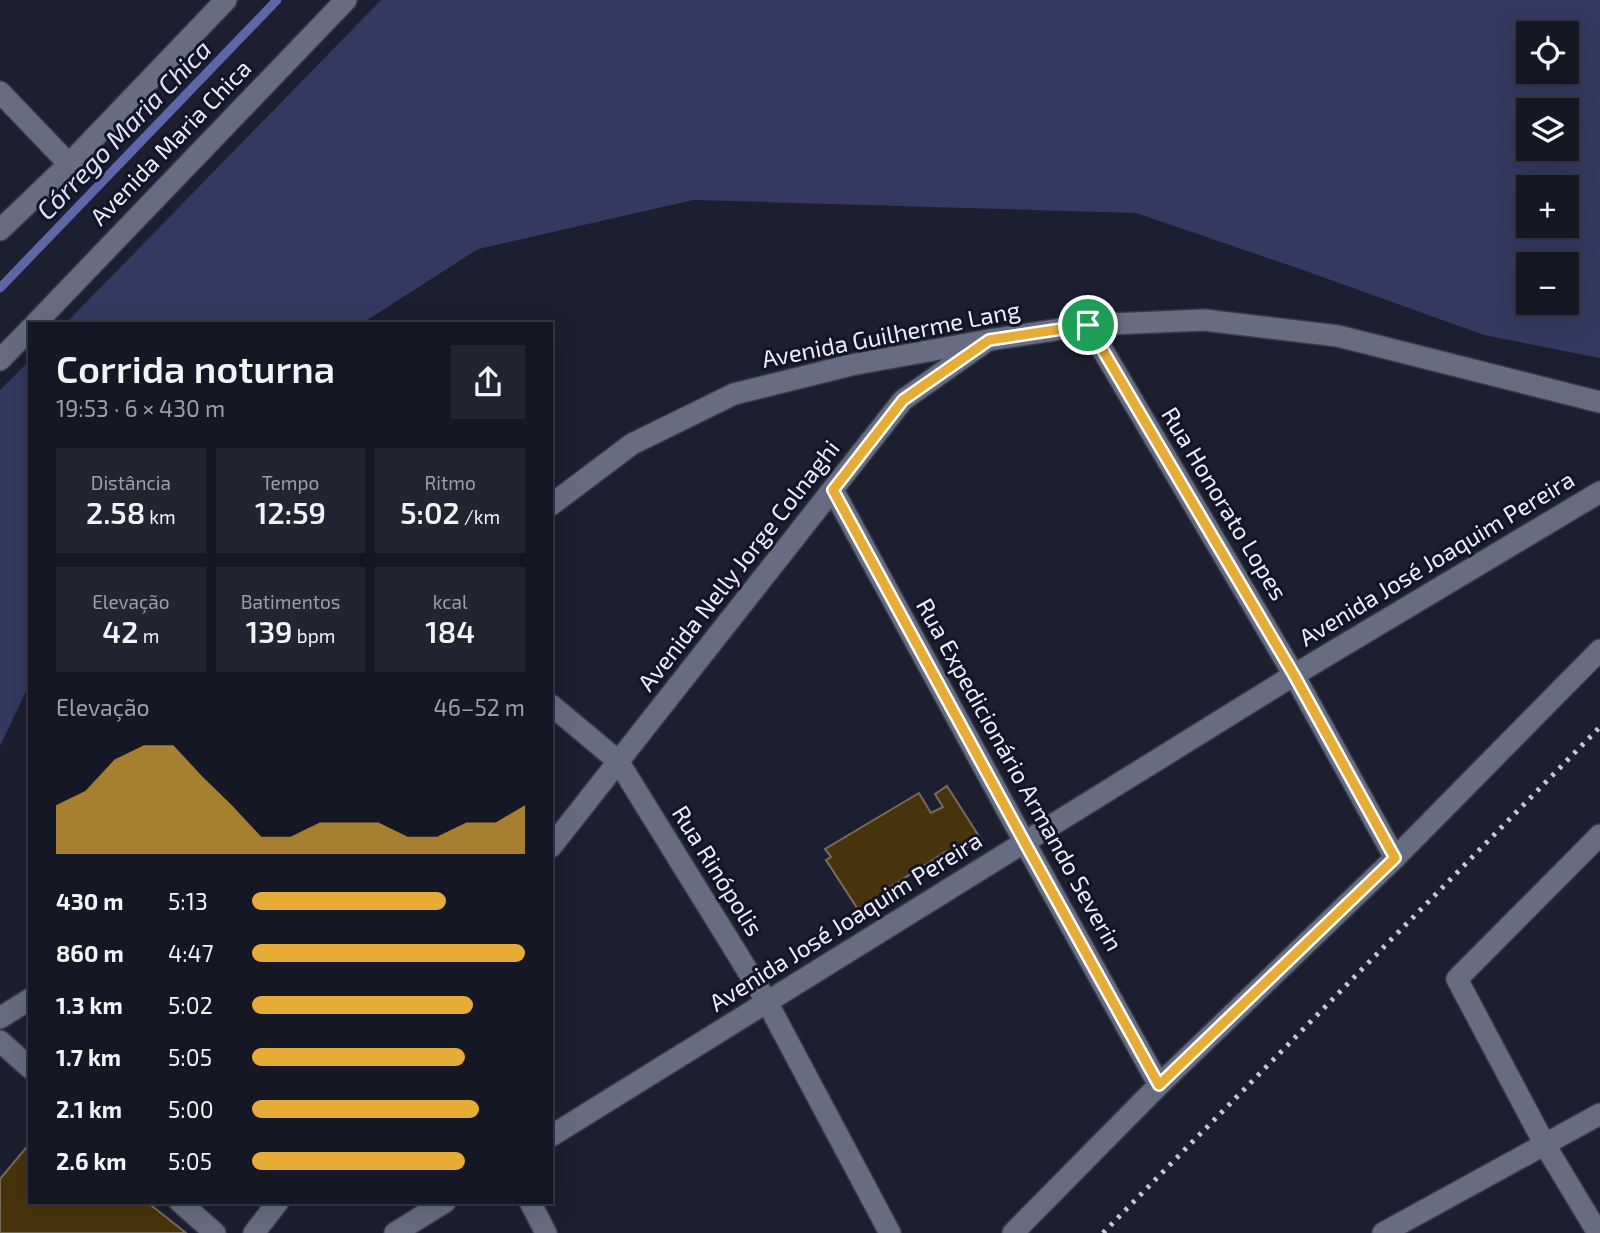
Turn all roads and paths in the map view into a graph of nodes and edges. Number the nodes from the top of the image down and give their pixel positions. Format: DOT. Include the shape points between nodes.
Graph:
graph roads {
  1 [pos="226,0"];
  2 [pos="346,0"];
  3 [pos="0,92"];
  4 [pos="69,164"];
  5 [pos="0,230"];
  6 [pos="37,322"];
  7 [pos="1088,325"];
  8 [pos="28,331"];
  9 [pos="989,340"];
  10 [pos="0,360"];
  11 [pos="1600,402"];
  12 [pos="833,490"];
  13 [pos="1600,492"];
  14 [pos="553,503"];
  15 [pos="1600,650"];
  16 [pos="1294,675"];
  17 [pos="553,707"];
  18 [pos="618,761"];
  19 [pos="1600,835"];
  20 [pos="1025,843"];
  21 [pos="553,844"];
  22 [pos="1395,858"];
  23 [pos="28,1000"];
  24 [pos="767,1002"];
  25 [pos="0,1018"];
  26 [pos="0,1041"];
  27 [pos="28,1066"];
  28 [pos="1159,1085"];
  29 [pos="1600,1114"];
  30 [pos="553,1135"];
  31 [pos="1545,1145"];
  32 [pos="182,1204"];
  33 [pos="276,1204"];
  34 [pos="442,1204"];
  35 [pos="531,1204"];
  36 [pos="215,1233"];
  37 [pos="254,1233"];
  38 [pos="395,1233"];
  39 [pos="546,1233"];
  40 [pos="890,1233"];
  41 [pos="1013,1233"];
  42 [pos="1383,1233"];
  43 [pos="1598,1233"];
  1 -- 4 [label="street"];
  2 -- 6 [label="street, Avenida Maria Chica"];
  3 -- 4 [label="street"];
  4 -- 5 [label="street"];
  7 -- 9 [label="street, Avenida Guilherme Lang"];
  7 -- 11 [label="street, Avenida Guilherme Lang" via="1205,320 1338,336"];
  7 -- 16 [label="street, Rua Honorato Lopes"];
  8 -- 10 [label="street"];
  9 -- 12 [label="street, Avenida Nelly Jorge Colnaghi" via="903,400"];
  9 -- 14 [label="street, Avenida Guilherme Lang" via="851,365 734,394 632,444"];
  12 -- 18 [label="street, Avenida Nelly Jorge Colnaghi"];
  12 -- 20 [label="street, Rua Expedicionário Armando Severin"];
  13 -- 16 [label="street, Avenida José Joaquim Pereira"];
  15 -- 22 [label="street"];
  16 -- 20 [label="street, Avenida José Joaquim Pereira"];
  16 -- 22 [label="street, Rua Honorato Lopes"];
  17 -- 18 [label="street, Rua Rinópolis"];
  18 -- 21 [label="street, Avenida Nelly Jorge Colnaghi"];
  18 -- 24 [label="street, Rua Rinópolis"];
  19 -- 31 [label="street" via="1457,979"];
  20 -- 24 [label="street, Avenida José Joaquim Pereira"];
  20 -- 28 [label="street, Rua Expedicionário Armando Severin"];
  22 -- 28 [label="street"];
  23 -- 25 [label="street"];
  24 -- 30 [label="street, Avenida José Joaquim Pereira"];
  24 -- 40 [label="street, Rua Rinópolis"];
  26 -- 27 [label="street"];
  28 -- 41 [label="street"];
  29 -- 31 [label="street"];
  31 -- 42 [label="street"];
  31 -- 43 [label="street"];
  32 -- 36 [label="street"];
  33 -- 37 [label="street"];
  34 -- 38 [label="street"];
  35 -- 39 [label="street"];
}
